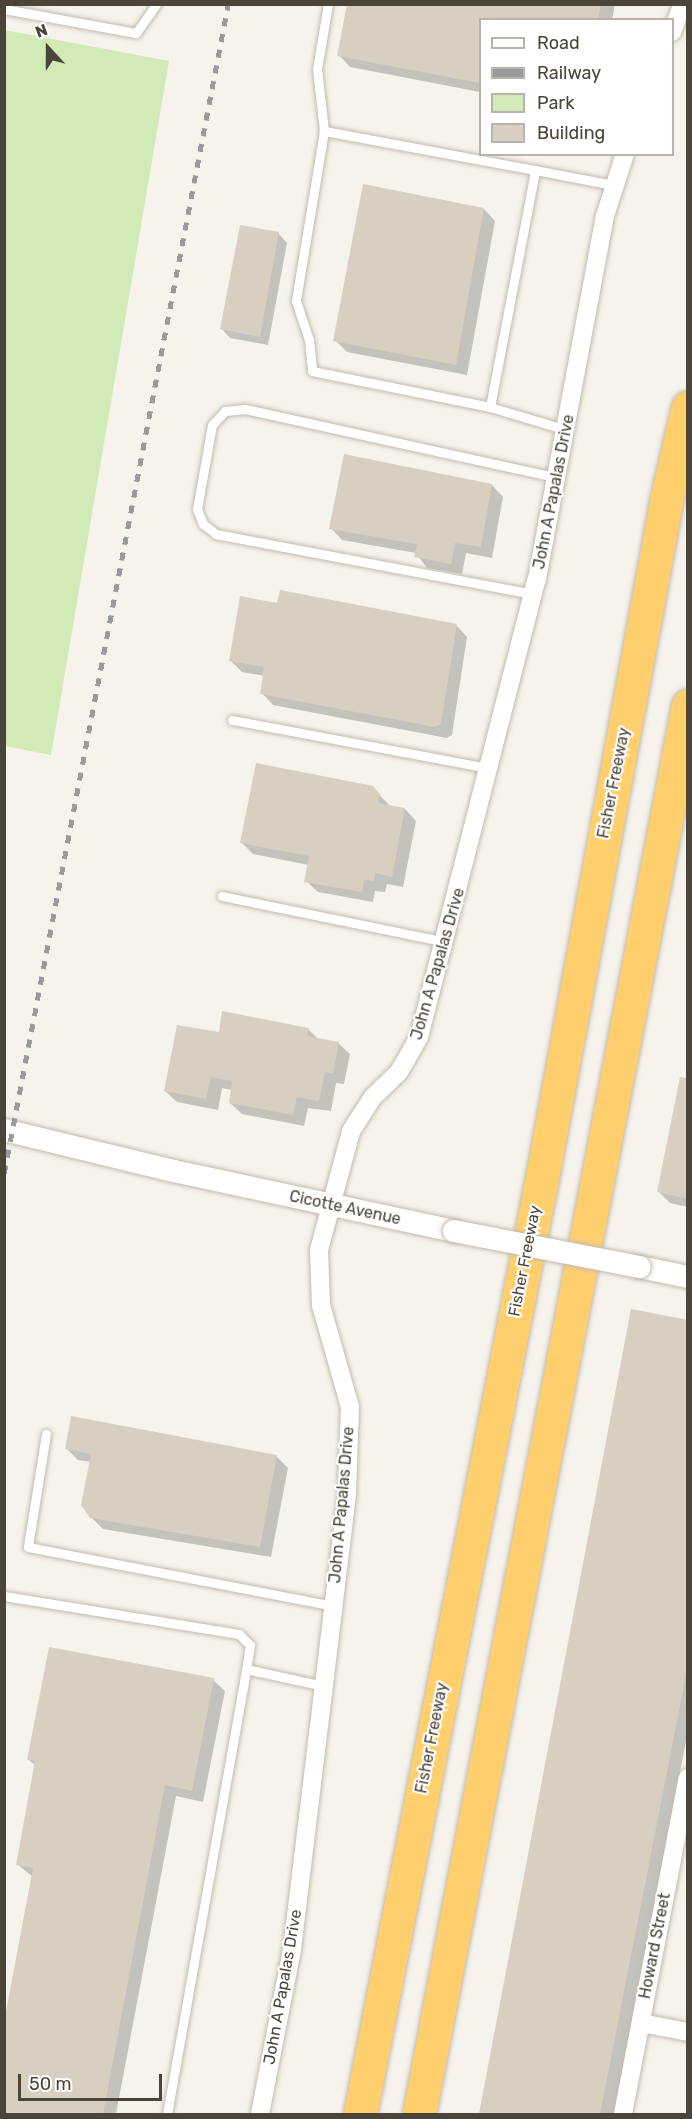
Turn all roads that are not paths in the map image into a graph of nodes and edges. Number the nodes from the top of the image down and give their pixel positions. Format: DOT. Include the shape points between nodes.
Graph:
graph roads {
  1 [pos="156,4"];
  2 [pos="328,4"];
  3 [pos="683,4"];
  4 [pos="4,9"];
  5 [pos="674,27"];
  6 [pos="324,131"];
  7 [pos="624,156"];
  8 [pos="535,170"];
  9 [pos="613,185"];
  10 [pos="490,407"];
  11 [pos="687,407"];
  12 [pos="567,430"];
  13 [pos="559,478"];
  14 [pos="533,594"];
  15 [pos="687,705"];
  16 [pos="232,720"];
  17 [pos="490,768"];
  18 [pos="222,896"];
  19 [pos="446,942"];
  20 [pos="4,1130"];
  21 [pos="331,1205"];
  22 [pos="687,1277"];
  23 [pos="46,1434"];
  24 [pos="4,1596"];
  25 [pos="333,1605"];
  26 [pos="246,1669"];
  27 [pos="324,1686"];
  28 [pos="687,1778"];
  29 [pos="640,2023"];
  30 [pos="687,2032"];
  31 [pos="167,2115"];
  32 [pos="260,2115"];
  33 [pos="360,2115"];
  34 [pos="418,2115"];
  35 [pos="623,2115"];
  1 -- 4 [label="lane" via="135,33"];
  2 -- 6 [label="lane" via="317,69"];
  3 -- 5 [label="street"];
  6 -- 8 [label="lane"];
  6 -- 10 [label="lane" via="296,301 309,340 312,371"];
  7 -- 9 [label="street, John A Papalas Drive"];
  8 -- 9 [label="lane"];
  8 -- 10 [label="lane"];
  9 -- 12 [label="street, John A Papalas Drive"];
  10 -- 12 [label="lane"];
  11 -- 33 [label="highway, Fisher Freeway"];
  12 -- 13 [label="street, John A Papalas Drive"];
  13 -- 14 [label="street, John A Papalas Drive"];
  13 -- 14 [label="lane" via="245,409 225,411 212,425 197,509 203,524 216,534"];
  14 -- 17 [label="street, John A Papalas Drive"];
  15 -- 34 [label="highway"];
  16 -- 17 [label="lane"];
  17 -- 19 [label="street, John A Papalas Drive"];
  18 -- 19 [label="lane"];
  19 -- 21 [label="street, John A Papalas Drive" via="419,1038 399,1072 373,1097 351,1131"];
  20 -- 21 [label="street, Cicotte Avenue"];
  21 -- 22 [label="street, Cicotte Avenue, bridge"];
  21 -- 25 [label="street, John A Papalas Drive" via="319,1250 318,1283 350,1407 350,1443"];
  23 -- 25 [label="lane" via="28,1547"];
  24 -- 26 [label="lane" via="239,1634 250,1645"];
  25 -- 27 [label="street, John A Papalas Drive"];
  26 -- 27 [label="lane"];
  26 -- 31 [label="lane"];
  27 -- 32 [label="street, John A Papalas Drive" via="292,1949"];
  28 -- 29 [label="street, Howard Street"];
  29 -- 30 [label="street"];
  29 -- 35 [label="street, Howard Street"];
}
